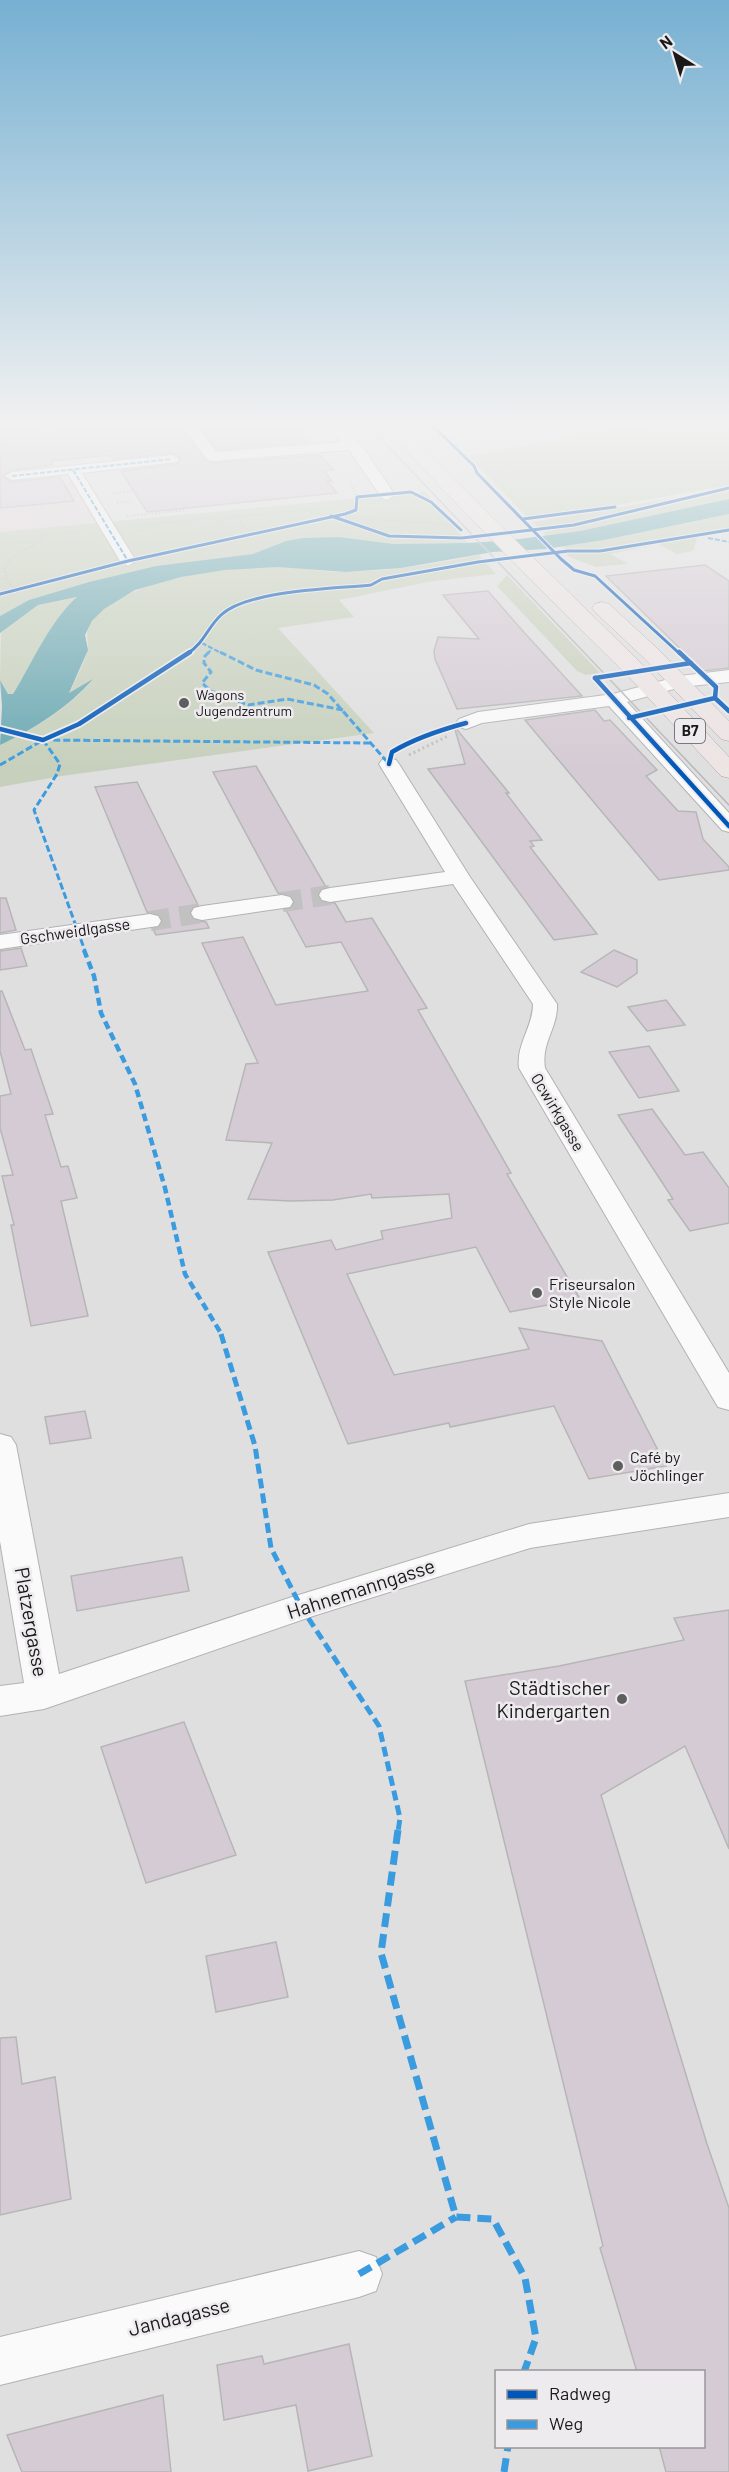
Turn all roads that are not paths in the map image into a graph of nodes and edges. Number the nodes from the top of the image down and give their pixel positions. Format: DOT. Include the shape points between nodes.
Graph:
graph roads {
  1 [pos="114,538"];
  2 [pos="501,538"];
  3 [pos="529,538"];
  4 [pos="128,561"];
  5 [pos="729,676"];
  6 [pos="680,682"];
  7 [pos="653,690"];
  8 [pos="614,700"];
  9 [pos="466,723"];
  10 [pos="729,734"];
  11 [pos="389,765"];
  12 [pos="729,771"];
  13 [pos="729,826"];
  14 [pos="459,877"];
  15 [pos="330,895"];
  16 [pos="282,902"];
  17 [pos="202,914"];
  18 [pos="150,921"];
  19 [pos="0,942"];
  20 [pos="729,1399"];
  21 [pos="0,1445"];
  22 [pos="729,1505"];
  23 [pos="44,1694"];
  24 [pos="0,1701"];
  25 [pos="359,2274"];
  26 [pos="0,2361"];
  1 -- 4 [label="street"];
  2 -- 7 [label="main road, B7"];
  3 -- 6 [label="main road, B7"];
  5 -- 6 [label="street"];
  6 -- 7 [label="street"];
  6 -- 10 [label="main road, B7"];
  7 -- 8 [label="street"];
  7 -- 12 [label="main road, B7"];
  8 -- 9 [label="street" via="478,718"];
  8 -- 13 [label="street"];
  11 -- 14 [label="street, Ocwirkgasse"];
  14 -- 15 [label="street"];
  14 -- 20 [label="street, Ocwirkgasse" via="545,1004 545,1018 533,1040 532,1068"];
  16 -- 17 [label="street"];
  18 -- 19 [label="street, Gschweidlgasse"];
  21 -- 23 [label="street, Platzergasse"];
  22 -- 23 [label="street, Hahnemanngasse" via="529,1536 301,1607"];
  23 -- 24 [label="street, Hahnemanngasse"];
  25 -- 26 [label="street, Jandagasse"];
}
